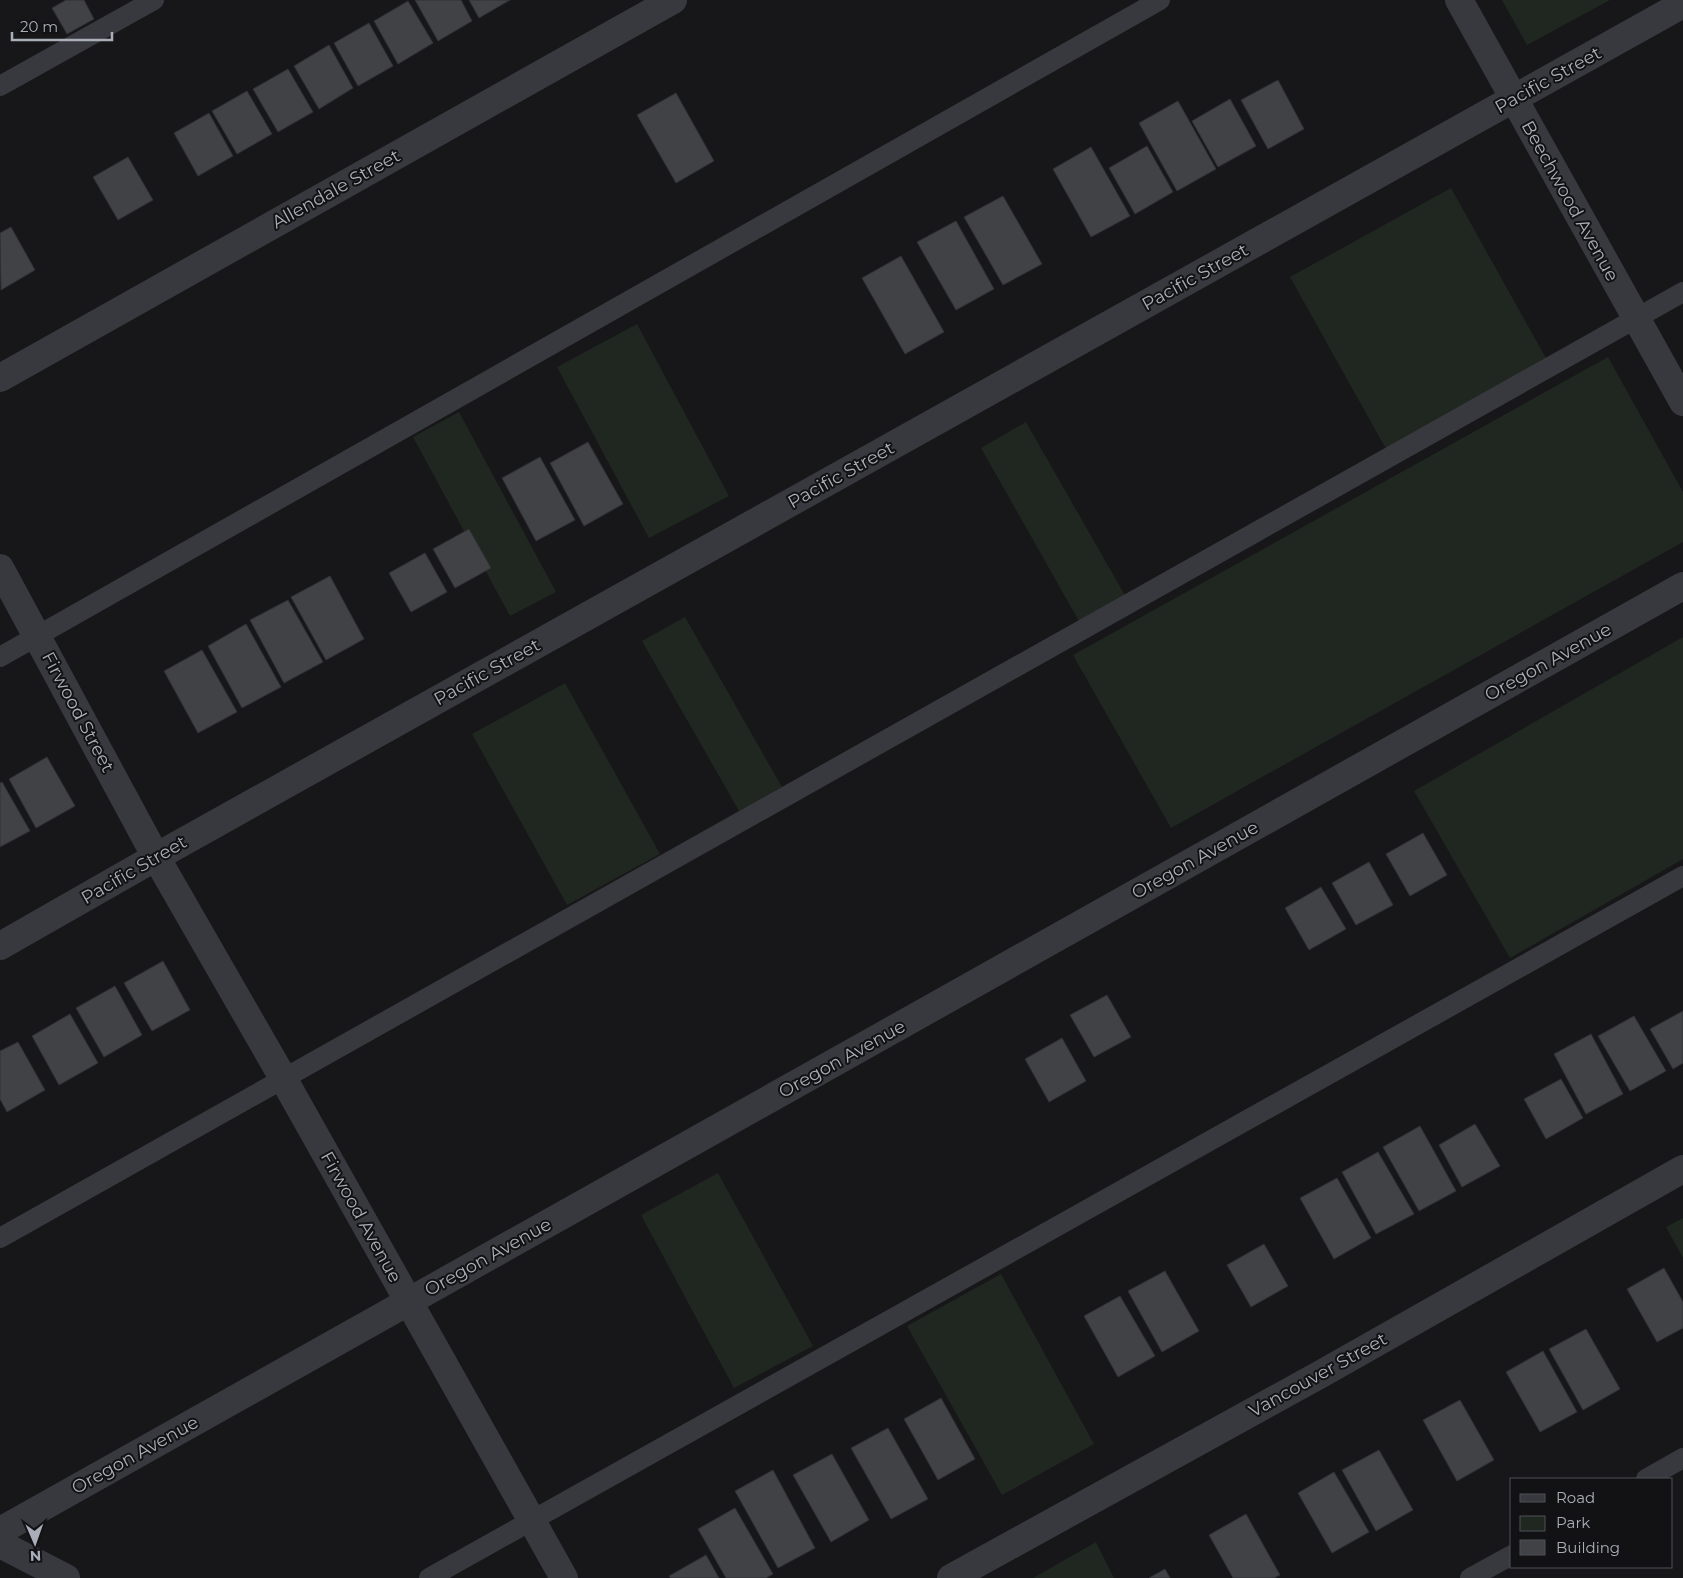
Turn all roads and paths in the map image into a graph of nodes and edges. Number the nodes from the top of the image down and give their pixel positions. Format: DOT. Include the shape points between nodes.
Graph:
graph roads {
  1 [pos="154,0"];
  2 [pos="673,0"];
  3 [pos="1160,0"];
  4 [pos="1459,0"];
  5 [pos="1683,4"];
  6 [pos="0,86"];
  7 [pos="1513,100"];
  8 [pos="1683,292"];
  9 [pos="1636,318"];
  10 [pos="0,378"];
  11 [pos="1683,402"];
  12 [pos="0,568"];
  13 [pos="1683,586"];
  14 [pos="37,636"];
  15 [pos="0,657"];
  16 [pos="156,857"];
  17 [pos="1683,876"];
  18 [pos="0,946"];
  19 [pos="283,1078"];
  20 [pos="1683,1169"];
  21 [pos="0,1238"];
  22 [pos="409,1302"];
  23 [pos="1683,1458"];
  24 [pos="1648,1478"];
  25 [pos="532,1521"];
  26 [pos="0,1531"];
  27 [pos="0,1544"];
  28 [pos="1510,1556"];
  29 [pos="66,1578"];
  30 [pos="429,1578"];
  31 [pos="564,1578"];
  32 [pos="951,1578"];
  33 [pos="1470,1578"];
  1 -- 6 [label="lane"];
  2 -- 10 [label="street, Allendale Street"];
  3 -- 14 [label="lane"];
  4 -- 7 [label="street, Beechwood Avenue"];
  5 -- 7 [label="street, Pacific Street"];
  7 -- 9 [label="street, Beechwood Avenue"];
  7 -- 16 [label="street, Pacific Street"];
  8 -- 9 [label="lane"];
  9 -- 11 [label="street, Beechwood Avenue"];
  9 -- 19 [label="lane"];
  12 -- 14 [label="street, Firwood Street"];
  13 -- 22 [label="street, Oregon Avenue"];
  14 -- 15 [label="lane"];
  14 -- 16 [label="street, Firwood Street"];
  16 -- 18 [label="street, Pacific Street"];
  16 -- 19 [label="street, Firwood Avenue"];
  17 -- 25 [label="lane"];
  19 -- 21 [label="lane"];
  19 -- 22 [label="street, Firwood Avenue"];
  20 -- 32 [label="street, Vancouver Street"];
  22 -- 25 [label="street, Firwood Avenue"];
  22 -- 26 [label="street, Oregon Avenue"];
  23 -- 24 [label="lane"];
  25 -- 30 [label="lane"];
  25 -- 31 [label="street, Firwood Avenue"];
  27 -- 29 [label="street"];
  28 -- 33 [label="lane"];
}
